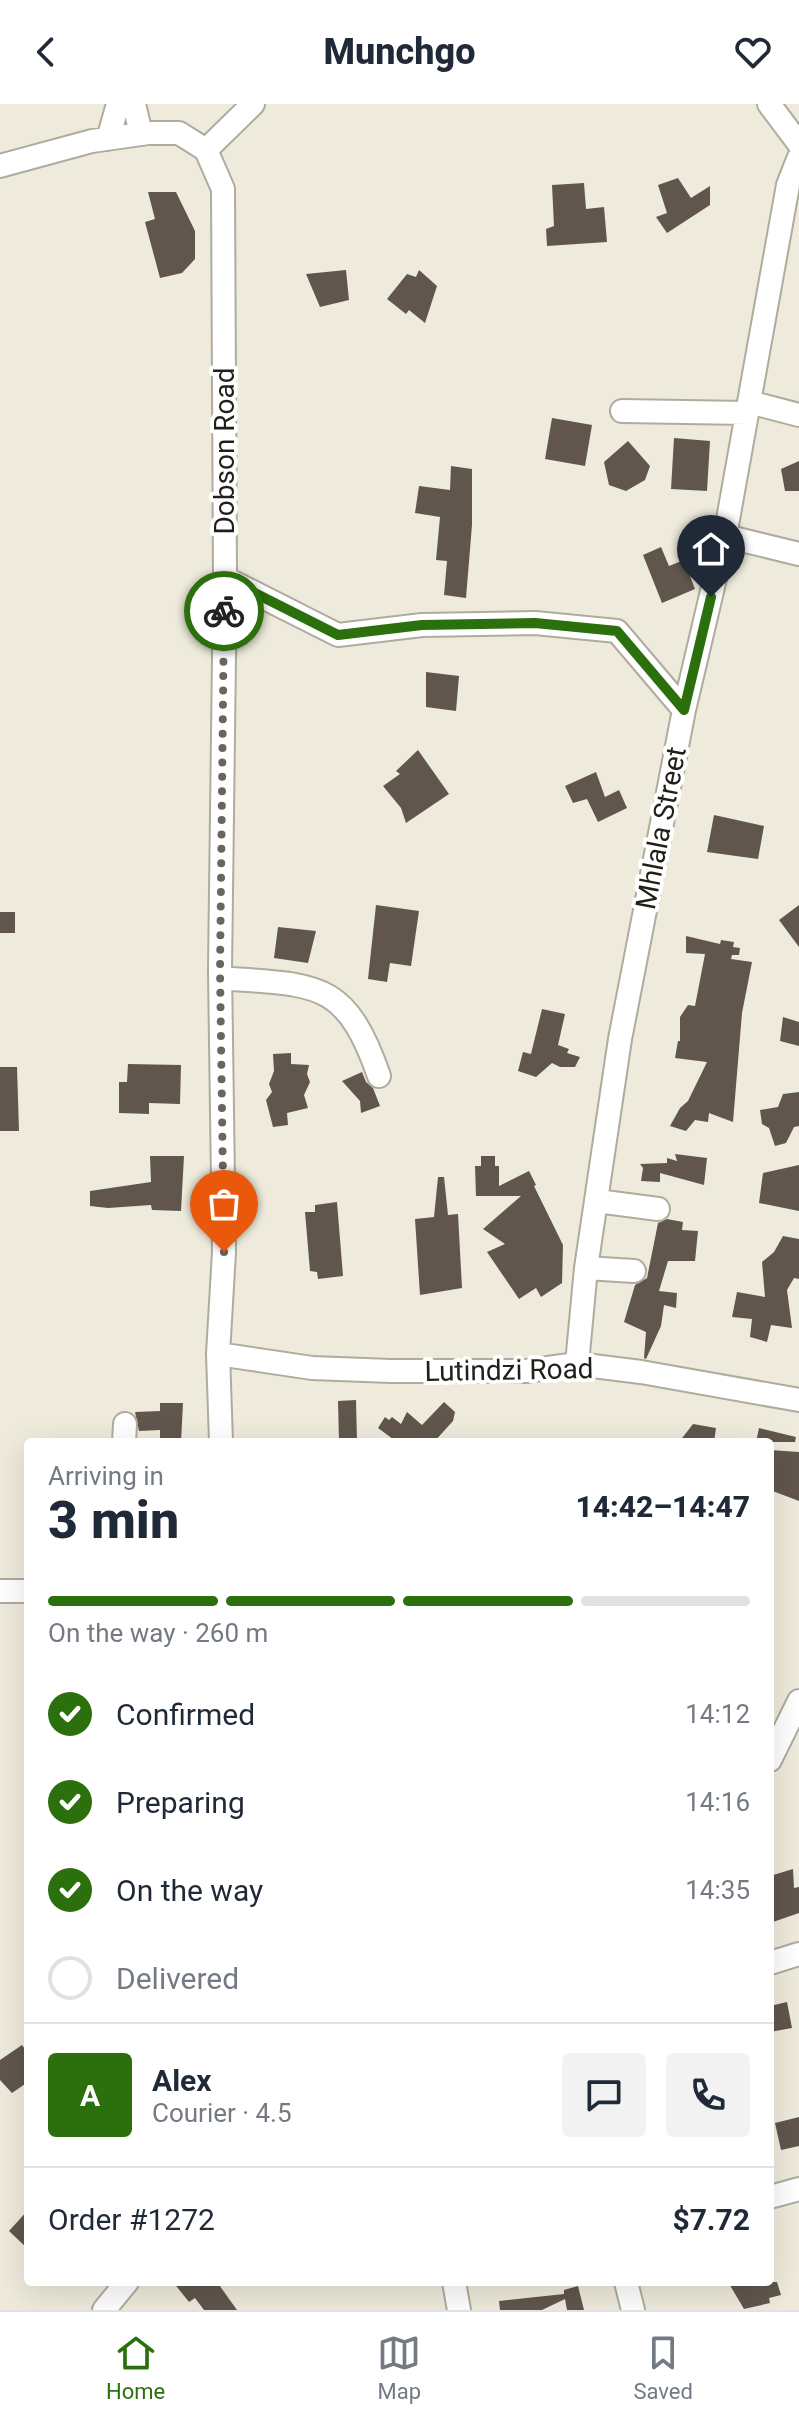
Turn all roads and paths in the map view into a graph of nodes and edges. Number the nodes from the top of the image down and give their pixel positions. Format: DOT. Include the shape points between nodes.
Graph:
graph roads {
  1 [pos="118,104"];
  2 [pos="134,104"];
  3 [pos="253,104"];
  4 [pos="769,104"];
  5 [pos="141,134"];
  6 [pos="108,139"];
  7 [pos="799,144"];
  8 [pos="206,150"];
  9 [pos="799,157"];
  10 [pos="0,166"];
  11 [pos="748,408"];
  12 [pos="622,411"];
  13 [pos="799,415"];
  14 [pos="725,536"];
  15 [pos="799,554"];
  16 [pos="225,578"];
  17 [pos="684,710"];
  18 [pos="220,978"];
  19 [pos="379,1076"];
  20 [pos="597,1201"];
  21 [pos="658,1209"];
  22 [pos="586,1268"];
  23 [pos="634,1271"];
  24 [pos="218,1354"];
  25 [pos="577,1364"];
  26 [pos="799,1400"];
  27 [pos="221,1438"];
  28 [pos="0,1591"];
  29 [pos="24,1591"];
  30 [pos="799,1701"];
  31 [pos="774,1752"];
  32 [pos="799,1954"];
  33 [pos="774,1962"];
  34 [pos="799,2189"];
  35 [pos="774,2196"];
  36 [pos="124,2286"];
  37 [pos="455,2286"];
  38 [pos="627,2286"];
  39 [pos="104,2310"];
  40 [pos="459,2310"];
  41 [pos="633,2310"];
  1 -- 6 [label="street"];
  2 -- 5 [label="street"];
  3 -- 8 [label="street"];
  4 -- 7 [label="street"];
  5 -- 6 [label="street"];
  5 -- 8 [label="street" via="179,133"];
  6 -- 10 [label="street"];
  8 -- 16 [label="street, Dobson Road" via="223,189"];
  9 -- 11 [label="street, Mhlala Street" via="788,185"];
  11 -- 12 [label="street"];
  11 -- 13 [label="street"];
  11 -- 14 [label="street, Mhlala Street"];
  14 -- 15 [label="street"];
  14 -- 17 [label="street, Mhlala Street"];
  16 -- 17 [label="street" via="338,635 422,625 535,623 617,631"];
  16 -- 18 [label="street, Dobson Road"];
  17 -- 20 [label="street, Mhlala Street" via="620,1039"];
  18 -- 19 [label="street" via="324,991 366,1038"];
  18 -- 24 [label="street, Dobson Road" via="224,1252"];
  20 -- 21 [label="street"];
  20 -- 22 [label="street, Mhlala Street"];
  22 -- 23 [label="street"];
  22 -- 25 [label="street, Mhlala Street"];
  24 -- 25 [label="street, Lutindzi Road" via="312,1368 391,1371 526,1371"];
  24 -- 27 [label="street, Dobson Road"];
  25 -- 26 [label="street, Lutindzi Road"];
  28 -- 29 [label="street"];
  30 -- 31 [label="street"];
  32 -- 33 [label="street"];
  34 -- 35 [label="street"];
  36 -- 39 [label="street"];
  37 -- 40 [label="street"];
  38 -- 41 [label="street"];
}
